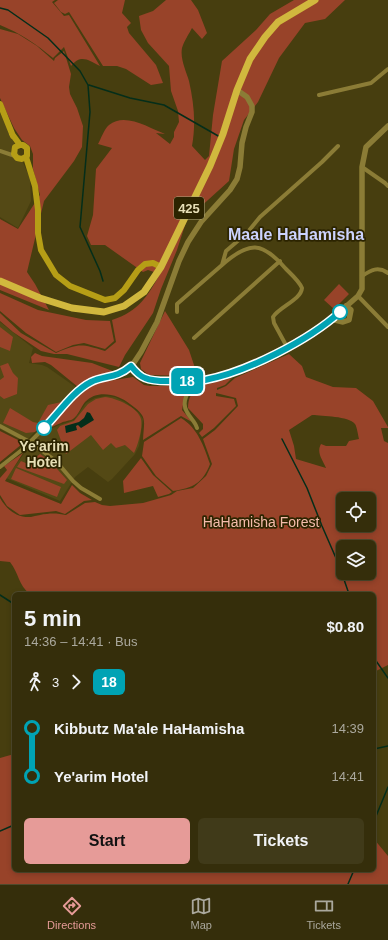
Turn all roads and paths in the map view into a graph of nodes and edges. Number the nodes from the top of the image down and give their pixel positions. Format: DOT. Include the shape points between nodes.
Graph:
graph roads {
  1 [pos="315,0"];
  2 [pos="388,69"];
  3 [pos="237,90"];
  4 [pos="319,95"];
  5 [pos="0,104"];
  6 [pos="388,126"];
  7 [pos="18,146"];
  8 [pos="338,146"];
  9 [pos="0,151"];
  10 [pos="26,157"];
  11 [pos="17,158"];
  12 [pos="362,167"];
  13 [pos="30,170"];
  14 [pos="388,186"];
  15 [pos="280,261"];
  16 [pos="222,264"];
  17 [pos="161,267"];
  18 [pos="388,273"];
  19 [pos="362,276"];
  20 [pos="0,281"];
  21 [pos="358,296"];
  22 [pos="346,306"];
  23 [pos="177,312"];
  24 [pos="331,319"];
  25 [pos="388,327"];
  26 [pos="194,338"];
  27 [pos="287,347"];
  28 [pos="131,366"];
  29 [pos="196,380"];
  30 [pos="0,426"];
  31 [pos="196,428"];
  32 [pos="30,442"];
  33 [pos="0,467"];
  34 [pos="100,499"];
  1 -- 3 [label="main road, 425" via="278,22 250,59"];
  2 -- 4 [label="street" via="371,83"];
  3 -- 17 [label="main road, 425" via="216,154"];
  3 -- 28 [label="street" via="247,97 252,112 242,143 236,179 188,242 158,322"];
  5 -- 7 [label="main road"];
  6 -- 12 [label="street" via="366,147"];
  7 -- 10 [label="main road" via="28,148"];
  7 -- 11 [label="main road" via="14,152"];
  8 -- 16 [label="street" via="226,251"];
  9 -- 11 [label="street"];
  10 -- 11 [label="main road"];
  10 -- 13 [label="main road"];
  11 -- 13 [label="main road"];
  12 -- 14 [label="street"];
  12 -- 19 [label="street"];
  13 -- 17 [label="main road" via="35,186 41,250 56,275 70,286 105,300 115,298 145,264 153,263"];
  15 -- 16 [label="street" via="262,248 254,247 244,248"];
  15 -- 26 [label="street"];
  15 -- 27 [label="street" via="302,288 300,295 278,311 273,318"];
  16 -- 23 [label="street" via="177,304"];
  17 -- 20 [label="main road, 425" via="144,292 124,306 104,312 72,308"];
  18 -- 19 [label="street" via="377,269"];
  19 -- 21 [label="street" via="362,289"];
  21 -- 22 [label="street"];
  21 -- 25 [label="street"];
  22 -- 24 [label="street"];
  22 -- 24 [label="street" via="351,310 349,320 343,322"];
  24 -- 27 [label="street"];
  27 -- 29 [label="street" via="228,374"];
  28 -- 29 [label="street" via="140,376 150,380"];
  28 -- 32 [label="street" via="117,376 96,380 85,386"];
  29 -- 31 [label="street" via="187,392 184,406"];
  30 -- 32 [label="street"];
  32 -- 33 [label="street"];
  32 -- 34 [label="street" via="56,461 81,488"];
}
